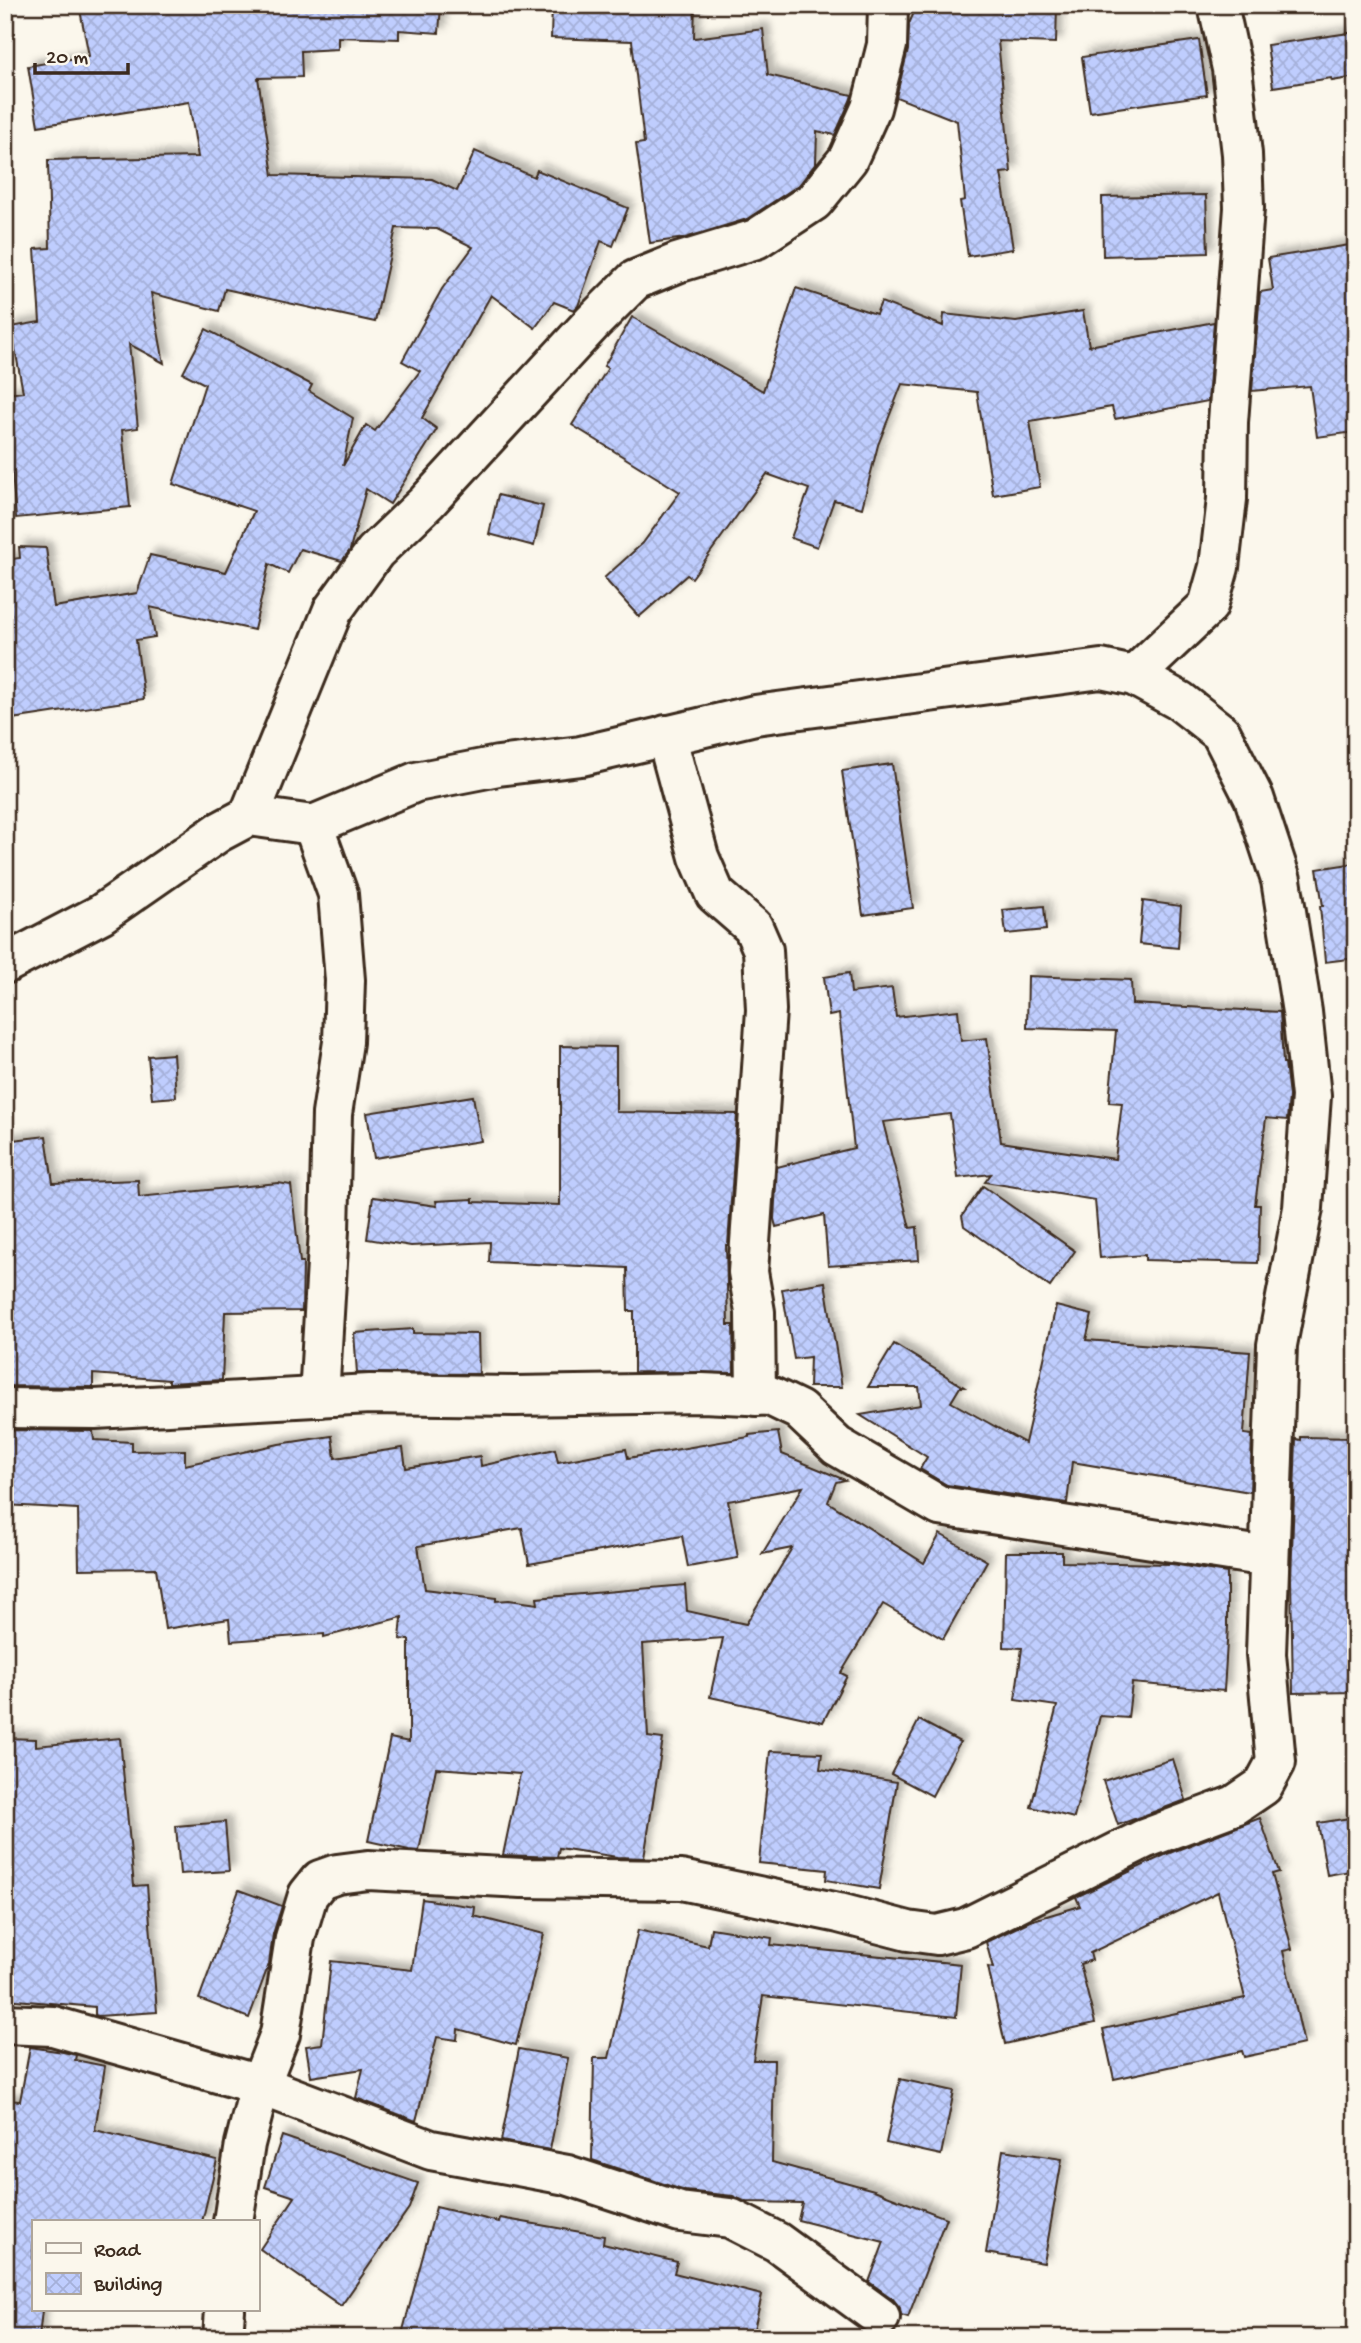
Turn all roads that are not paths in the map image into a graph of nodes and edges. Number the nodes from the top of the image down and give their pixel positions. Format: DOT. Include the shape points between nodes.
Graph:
graph roads {
  1 [pos="888,5"];
  2 [pos="1218,5"];
  3 [pos="1134,676"];
  4 [pos="666,735"];
  5 [pos="249,816"];
  6 [pos="313,825"];
  7 [pos="5,964"];
  8 [pos="756,1396"];
  9 [pos="319,1397"];
  10 [pos="5,1408"];
  11 [pos="1268,1558"];
  12 [pos="5,2024"];
  13 [pos="260,2085"];
  14 [pos="233,2220"];
  15 [pos="225,2312"];
  16 [pos="880,2317"];
  17 [pos="223,2338"];
  1 -- 5 [label="street" via="887,45 871,108 848,159 814,201 756,239 635,280 375,552 332,611"];
  2 -- 3 [label="street" via="1232,69 1244,208 1219,567 1208,606"];
  3 -- 4 [label="street" via="1101,669 1046,675 755,715"];
  3 -- 11 [label="street" via="1180,701 1221,733 1254,798 1281,880 1300,999 1311,1096 1303,1208 1277,1345"];
  4 -- 6 [label="street" via="581,756 416,782"];
  4 -- 8 [label="street" via="699,857 715,894 752,927 763,950 766,1010 748,1272 755,1312"];
  5 -- 6 [label="street"];
  5 -- 7 [label="street" via="101,914"];
  6 -- 9 [label="street" via="338,894 345,979 343,1042 332,1115"];
  8 -- 9 [label="street"];
  8 -- 11 [label="street" via="770,1396 799,1410 837,1446 940,1506"];
  9 -- 10 [label="street" via="95,1409"];
  11 -- 13 [label="street" via="1266,1654 1276,1762 1263,1786 1235,1805 1144,1839 966,1928 937,1935 681,1880 368,1870 337,1874 320,1880 308,1895 295,1938 280,2034"];
  12 -- 13 [label="street" via="52,2026"];
  13 -- 14 [label="street"];
  13 -- 16 [label="street" via="431,2150 567,2175 680,2211 730,2218 777,2242"];
  15 -- 17 [label="street"];
}
